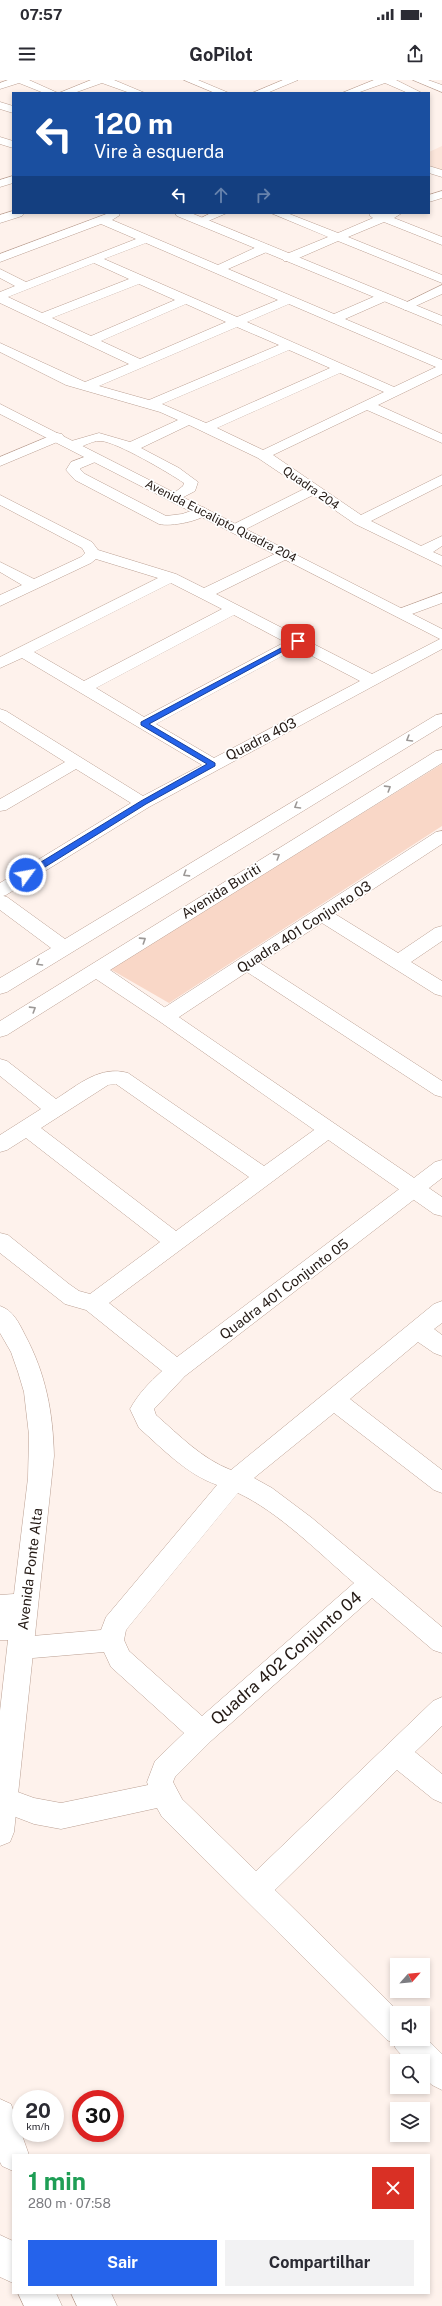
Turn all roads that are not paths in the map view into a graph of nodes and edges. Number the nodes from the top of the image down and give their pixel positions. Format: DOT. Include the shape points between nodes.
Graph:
graph roads {
  1 [pos="19,80"];
  2 [pos="101,80"];
  3 [pos="104,80"];
  4 [pos="209,80"];
  5 [pos="293,80"];
  6 [pos="386,80"];
  7 [pos="418,80"];
  8 [pos="194,82"];
  9 [pos="0,86"];
  10 [pos="271,88"];
  11 [pos="442,89"];
  12 [pos="50,92"];
  13 [pos="67,92"];
  14 [pos="137,92"];
  15 [pos="221,92"];
  16 [pos="259,92"];
  17 [pos="282,92"];
  18 [pos="350,92"];
  19 [pos="415,92"];
  20 [pos="0,105"];
  21 [pos="12,110"];
  22 [pos="0,140"];
  23 [pos="12,146"];
  24 [pos="12,147"];
  25 [pos="0,153"];
  26 [pos="430,169"];
  27 [pos="442,174"];
  28 [pos="0,175"];
  29 [pos="12,179"];
  30 [pos="0,184"];
  31 [pos="442,194"];
  32 [pos="430,199"];
  33 [pos="15,214"];
  34 [pos="117,214"];
  35 [pos="184,214"];
  36 [pos="218,214"];
  37 [pos="280,214"];
  38 [pos="372,214"];
  39 [pos="393,214"];
  40 [pos="383,218"];
  41 [pos="0,219"];
  42 [pos="102,220"];
  43 [pos="201,221"];
  44 [pos="338,237"];
  45 [pos="145,239"];
  46 [pos="442,241"];
  47 [pos="265,248"];
  48 [pos="3,254"];
  49 [pos="288,258"];
  50 [pos="94,259"];
  51 [pos="217,270"];
  52 [pos="0,273"];
  53 [pos="140,279"];
  54 [pos="442,279"];
  55 [pos="25,286"];
  56 [pos="442,289"];
  57 [pos="0,297"];
  58 [pos="384,297"];
  59 [pos="187,299"];
  60 [pos="288,300"];
  61 [pos="405,306"];
  62 [pos="43,317"];
  63 [pos="334,319"];
  64 [pos="442,321"];
  65 [pos="237,322"];
  66 [pos="92,340"];
  67 [pos="290,345"];
  68 [pos="0,347"];
  69 [pos="138,364"];
  70 [pos="442,365"];
  71 [pos="340,368"];
  72 [pos="442,369"];
  73 [pos="85,387"];
  74 [pos="395,392"];
  75 [pos="153,403"];
  76 [pos="367,405"];
  77 [pos="0,408"];
  78 [pos="189,420"];
  79 [pos="442,422"];
  80 [pos="206,428"];
  81 [pos="424,430"];
  82 [pos="57,437"];
  83 [pos="442,439"];
  84 [pos="74,445"];
  85 [pos="129,448"];
  86 [pos="263,455"];
  87 [pos="95,457"];
  88 [pos="0,462"];
  89 [pos="442,479"];
  90 [pos="313,490"];
  91 [pos="176,497"];
  92 [pos="0,499"];
  93 [pos="203,510"];
  94 [pos="360,521"];
  95 [pos="237,528"];
  96 [pos="442,540"];
  97 [pos="421,552"];
  98 [pos="93,553"];
  99 [pos="286,554"];
  100 [pos="442,562"];
  101 [pos="0,566"];
  102 [pos="171,577"];
  103 [pos="34,585"];
  104 [pos="206,594"];
  105 [pos="442,598"];
  106 [pos="0,602"];
  107 [pos="234,609"];
  108 [pos="401,613"];
  109 [pos="442,635"];
  110 [pos="298,641"];
  111 [pos="442,642"];
  112 [pos="23,652"];
  113 [pos="0,663"];
  114 [pos="373,681"];
  115 [pos="84,688"];
  116 [pos="0,714"];
  117 [pos="442,719"];
  118 [pos="143,724"];
  119 [pos="442,755"];
  120 [pos="76,762"];
  121 [pos="212,764"];
  122 [pos="143,803"];
  123 [pos="1,804"];
  124 [pos="442,836"];
  125 [pos="0,891"];
  126 [pos="0,901"];
  127 [pos="134,907"];
  128 [pos="323,915"];
  129 [pos="164,926"];
  130 [pos="442,932"];
  131 [pos="64,948"];
  132 [pos="398,962"];
  133 [pos="248,964"];
  134 [pos="96,970"];
  135 [pos="0,987"];
  136 [pos="442,990"];
  137 [pos="166,1016"];
  138 [pos="0,1030"];
  139 [pos="0,1066"];
  140 [pos="442,1090"];
  141 [pos="55,1109"];
  142 [pos="28,1128"];
  143 [pos="328,1130"];
  144 [pos="0,1145"];
  145 [pos="442,1168"];
  146 [pos="264,1177"];
  147 [pos="415,1189"];
  148 [pos="442,1208"];
  149 [pos="0,1241"];
  150 [pos="174,1242"];
  151 [pos="93,1303"];
  152 [pos="442,1310"];
  153 [pos="0,1315"];
  154 [pos="418,1330"];
  155 [pos="442,1347"];
  156 [pos="177,1370"];
  157 [pos="334,1400"];
  158 [pos="233,1482"];
  159 [pos="442,1483"];
  160 [pos="371,1584"];
  161 [pos="26,1605"];
  162 [pos="0,1606"];
  163 [pos="15,1637"];
  164 [pos="111,1640"];
  165 [pos="442,1642"];
  166 [pos="442,1709"];
  167 [pos="202,1733"];
  168 [pos="396,1753"];
  169 [pos="442,1790"];
  170 [pos="164,1794"];
  171 [pos="4,1800"];
  172 [pos="0,1832"];
  173 [pos="256,1890"];
  174 [pos="390,2023"];
  175 [pos="413,2046"];
  176 [pos="442,2075"];
  177 [pos="0,2115"];
  178 [pos="14,2154"];
  179 [pos="0,2251"];
  180 [pos="12,2266"];
  181 [pos="36,2294"];
  182 [pos="89,2294"];
  183 [pos="45,2306"];
  184 [pos="100,2306"];
  1 -- 9 [label="street"];
  1 -- 12 [label="street"];
  2 -- 13 [label="street"];
  3 -- 14 [label="street"];
  4 -- 8 [label="street"];
  5 -- 10 [label="street"];
  6 -- 18 [label="street"];
  6 -- 19 [label="street"];
  7 -- 11 [label="street"];
  8 -- 15 [label="street"];
  10 -- 16 [label="street"];
  10 -- 17 [label="street"];
  20 -- 21 [label="street"];
  22 -- 23 [label="street"];
  24 -- 25 [label="street"];
  26 -- 27 [label="street"];
  28 -- 29 [label="street"];
  29 -- 30 [label="street"];
  31 -- 32 [label="street"];
  33 -- 41 [label="street"];
  34 -- 42 [label="street"];
  35 -- 43 [label="street"];
  36 -- 43 [label="street"];
  37 -- 44 [label="street"];
  38 -- 40 [label="street"];
  39 -- 40 [label="street"];
  40 -- 44 [label="street"];
  40 -- 46 [label="street"];
  42 -- 45 [label="street"];
  42 -- 48 [label="street"];
  43 -- 47 [label="street"];
  44 -- 49 [label="street"];
  44 -- 54 [label="street"];
  45 -- 50 [label="street"];
  45 -- 51 [label="street"];
  47 -- 49 [label="street"];
  47 -- 51 [label="street"];
  49 -- 58 [label="street"];
  50 -- 53 [label="street"];
  50 -- 55 [label="street"];
  51 -- 60 [label="street"];
  52 -- 55 [label="street"];
  53 -- 59 [label="street"];
  53 -- 62 [label="street"];
  55 -- 57 [label="street"];
  56 -- 61 [label="street"];
  57 -- 62 [label="street"];
  58 -- 61 [label="street"];
  58 -- 63 [label="street"];
  59 -- 65 [label="street"];
  59 -- 66 [label="street"];
  60 -- 63 [label="street"];
  60 -- 65 [label="street"];
  61 -- 64 [label="street"];
  62 -- 66 [label="street"];
  63 -- 70 [label="street"];
  65 -- 67 [label="street"];
  65 -- 69 [label="street"];
  66 -- 69 [label="street"];
  67 -- 71 [label="street"];
  67 -- 75 [label="street"];
  68 -- 73 [label="street, Quadra 204"];
  69 -- 73 [label="street"];
  71 -- 74 [label="street"];
  71 -- 80 [label="street"];
  72 -- 74 [label="street"];
  73 -- 75 [label="street, Quadra 204"];
  74 -- 76 [label="street"];
  75 -- 78 [label="street, Quadra 204"];
  76 -- 81 [label="street"];
  76 -- 86 [label="street"];
  77 -- 82 [label="street, Avenida Eucalipto Quadra 204"];
  78 -- 80 [label="street, Quadra 204"];
  78 -- 85 [label="street"];
  79 -- 81 [label="street"];
  80 -- 86 [label="street, Quadra 204"];
  81 -- 83 [label="street"];
  82 -- 84 [label="street, Avenida Eucalipto Quadra 204"];
  82 -- 88 [label="street"];
  84 -- 85 [label="street" via="91,438 104,437"];
  84 -- 87 [label="street, Avenida Eucalipto Quadra 204"];
  85 -- 91 [label="street" via="191,482 190,488"];
  86 -- 90 [label="street, Quadra 204"];
  87 -- 91 [label="street, Avenida Eucalipto Quadra 204"];
  87 -- 93 [label="street" via="76,465 73,470 80,477 157,518 177,520"];
  89 -- 94 [label="street"];
  90 -- 94 [label="street, Quadra 204"];
  90 -- 95 [label="street"];
  91 -- 93 [label="street, Avenida Eucalipto Quadra 204"];
  92 -- 98 [label="street" via="86,545"];
  93 -- 95 [label="street, Avenida Eucalipto Quadra 204"];
  94 -- 97 [label="street, Quadra 204"];
  95 -- 99 [label="street, Avenida Eucalipto Quadra 204"];
  96 -- 97 [label="street"];
  97 -- 100 [label="street, Quadra 204"];
  98 -- 102 [label="street"];
  98 -- 103 [label="street" via="86,560"];
  99 -- 104 [label="street"];
  99 -- 108 [label="street, Avenida Eucalipto Quadra 204"];
  101 -- 103 [label="street"];
  102 -- 104 [label="street"];
  102 -- 112 [label="street"];
  103 -- 106 [label="street"];
  104 -- 107 [label="street"];
  105 -- 108 [label="street"];
  107 -- 110 [label="street"];
  107 -- 115 [label="street"];
  108 -- 109 [label="street, Avenida Eucalipto Quadra 204"];
  110 -- 114 [label="street"];
  110 -- 118 [label="street"];
  111 -- 114 [label="street, Quadra 403"];
  112 -- 113 [label="street"];
  112 -- 115 [label="street"];
  114 -- 121 [label="street, Quadra 403"];
  115 -- 118 [label="street"];
  116 -- 120 [label="street"];
  117 -- 127 [label="street, one-way"];
  118 -- 121 [label="street"];
  129 -- 119 [label="street, Avenida Buriti, one-way"];
  120 -- 122 [label="street"];
  120 -- 123 [label="street"];
  121 -- 122 [label="street, Quadra 403"];
  122 -- 125 [label="street, Quadra 403"];
  124 -- 128 [label="street, Quadra 401 Conjunto 03"];
  126 -- 131 [label="street"];
  127 -- 129 [label="street" via="153,907 160,910 165,916"];
  127 -- 131 [label="street"];
  128 -- 132 [label="street"];
  128 -- 133 [label="street, Quadra 401 Conjunto 03"];
  134 -- 129 [label="street, Avenida Buriti, one-way"];
  130 -- 132 [label="street"];
  131 -- 135 [label="street, one-way"];
  132 -- 136 [label="street"];
  133 -- 137 [label="street, Quadra 401 Conjunto 03"];
  133 -- 140 [label="street"];
  134 -- 137 [label="street"];
  138 -- 134 [label="street, Avenida Buriti, one-way"];
  137 -- 143 [label="street"];
  139 -- 141 [label="street"];
  141 -- 142 [label="street"];
  141 -- 146 [label="street" via="100,1080 120,1078"];
  142 -- 144 [label="street"];
  142 -- 150 [label="street"];
  143 -- 146 [label="street"];
  143 -- 147 [label="street"];
  145 -- 147 [label="street, Quadra 401 Conjunto 05"];
  146 -- 150 [label="street"];
  147 -- 148 [label="street"];
  147 -- 156 [label="street, Quadra 401 Conjunto 05"];
  149 -- 151 [label="street" via="73,1298"];
  150 -- 151 [label="street"];
  151 -- 156 [label="street"];
  152 -- 154 [label="street"];
  153 -- 161 [label="street, Avenida Ponte Alta" via="11,1328 31,1371 43,1431"];
  154 -- 155 [label="street"];
  154 -- 157 [label="street"];
  156 -- 158 [label="street, Quadra 401 Conjunto 05" via="144,1403 142,1409 146,1420 212,1473"];
  157 -- 158 [label="street"];
  157 -- 159 [label="street"];
  158 -- 160 [label="street" via="248,1486 264,1495 304,1525"];
  158 -- 164 [label="street" via="115,1625"];
  160 -- 165 [label="street"];
  160 -- 167 [label="street, Quadra 402 Conjunto 04"];
  161 -- 162 [label="street"];
  161 -- 163 [label="street, Avenida Ponte Alta"];
  163 -- 164 [label="street"];
  163 -- 171 [label="street, Avenida Ponte Alta"];
  164 -- 167 [label="street" via="120,1659"];
  166 -- 168 [label="street"];
  167 -- 170 [label="street, Quadra 402 Conjunto 04" via="164,1770 160,1782"];
  168 -- 169 [label="street"];
  168 -- 173 [label="street"];
  170 -- 171 [label="street" via="61,1816 34,1811"];
  170 -- 173 [label="street" via="172,1808"];
  171 -- 172 [label="street, Avenida Ponte Alta"];
  173 -- 174 [label="street"];
  175 -- 176 [label="street"];
  177 -- 178 [label="street"];
  179 -- 180 [label="street"];
  181 -- 183 [label="street"];
  182 -- 184 [label="street"];
}
